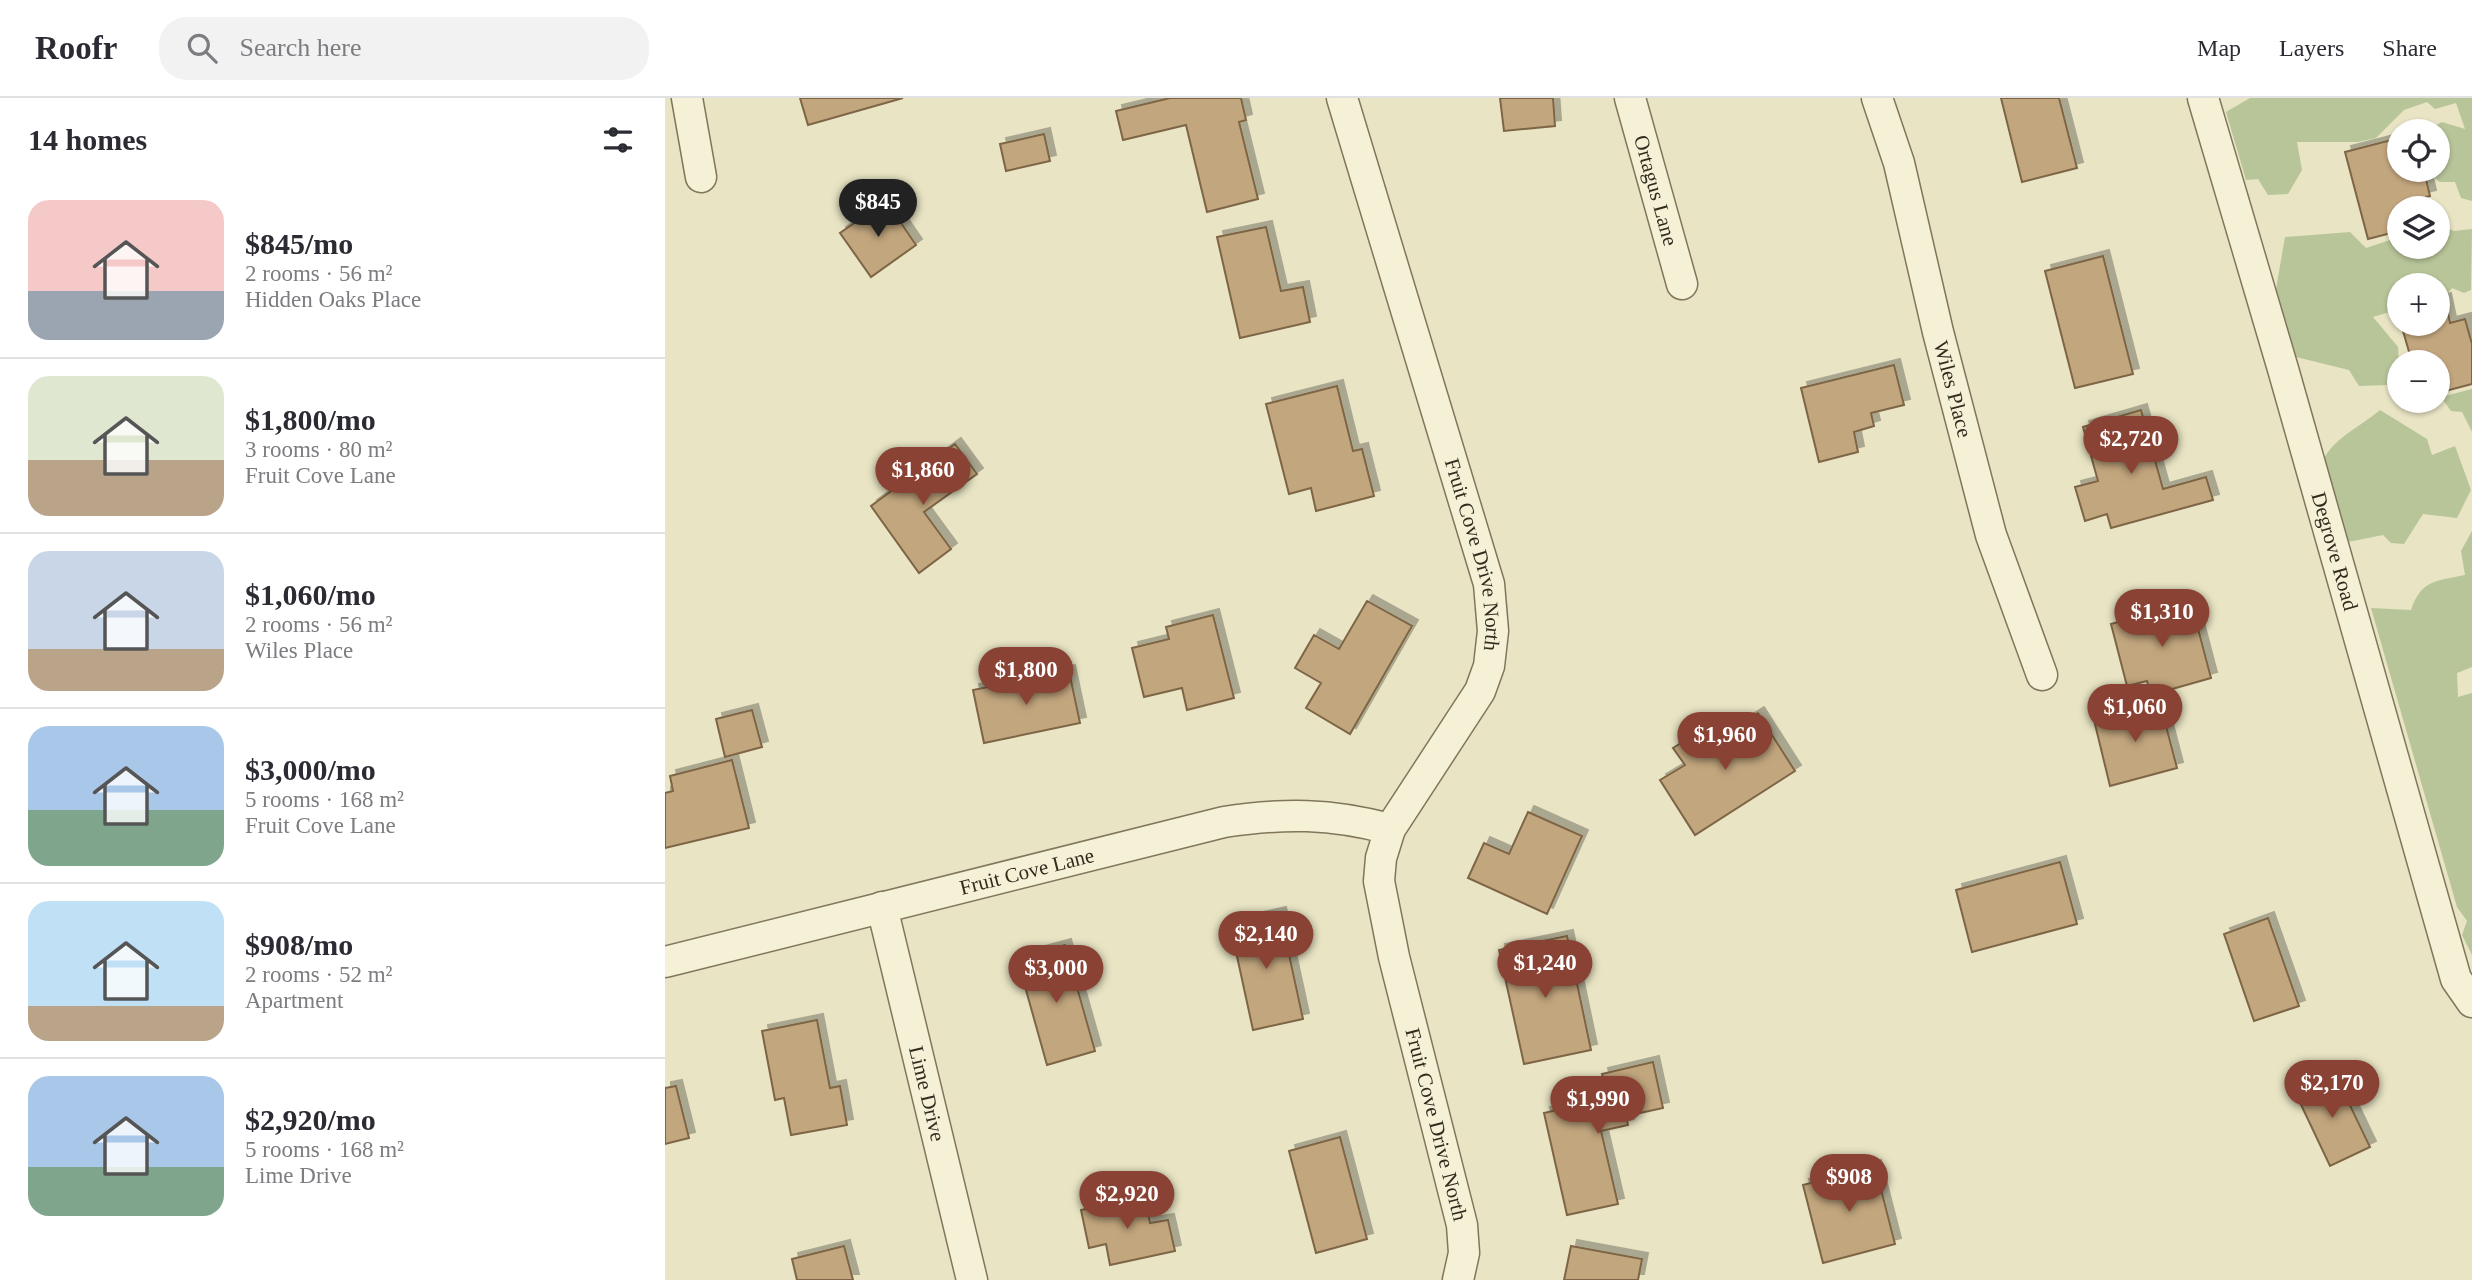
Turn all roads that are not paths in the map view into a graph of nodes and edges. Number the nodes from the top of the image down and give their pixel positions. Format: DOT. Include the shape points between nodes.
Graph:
graph roads {
  1 [pos="687,98"];
  2 [pos="1342,98"];
  3 [pos="1630,98"];
  4 [pos="1877,98"];
  5 [pos="2203,98"];
  6 [pos="701,177"];
  7 [pos="1682,284"];
  8 [pos="2042,675"];
  9 [pos="1390,829"];
  10 [pos="881,907"];
  11 [pos="665,962"];
  12 [pos="2472,1002"];
  13 [pos="972,1280"];
  14 [pos="1458,1280"];
  1 -- 6 [label="street"];
  2 -- 9 [label="street, Fruit Cove Drive North" via="1465,499 1489,584 1493,631 1489,666 1480,691"];
  3 -- 7 [label="street, Ortagus Lane"];
  4 -- 8 [label="street, Wiles Place" via="1899,163 1991,535"];
  5 -- 12 [label="street, Degrove Road" via="2456,979"];
  9 -- 10 [label="street, Fruit Cove Lane" via="1324,815 1236,820"];
  9 -- 14 [label="street, Fruit Cove Drive North" via="1379,881 1462,1225 1464,1253"];
  10 -- 11 [label="street, Fruit Cove Lane"];
  10 -- 13 [label="street, Lime Drive"];
}
